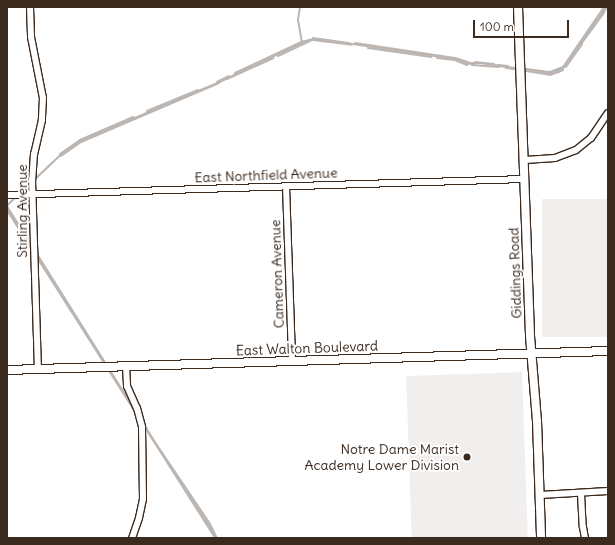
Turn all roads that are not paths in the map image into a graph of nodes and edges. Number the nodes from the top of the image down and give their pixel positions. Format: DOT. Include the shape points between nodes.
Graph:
graph roads {
  1 [pos="30,7"];
  2 [pos="518,7"];
  3 [pos="608,113"];
  4 [pos="525,160"];
  5 [pos="525,179"];
  6 [pos="286,186"];
  7 [pos="32,194"];
  8 [pos="7,195"];
  9 [pos="608,351"];
  10 [pos="532,354"];
  11 [pos="292,361"];
  12 [pos="126,366"];
  13 [pos="38,369"];
  14 [pos="7,370"];
  15 [pos="608,491"];
  16 [pos="581,494"];
  17 [pos="540,496"];
  18 [pos="132,538"];
  19 [pos="541,538"];
  20 [pos="585,538"];
  1 -- 7 [label="street, Stirling Avenue" via="31,37 43,102 32,167"];
  2 -- 4 [label="main road, Giddings Road"];
  3 -- 4 [label="street" via="591,138 576,150 555,158"];
  4 -- 5 [label="main road, Giddings Road"];
  5 -- 6 [label="street, East Northfield Avenue"];
  5 -- 10 [label="main road, Giddings Road"];
  6 -- 7 [label="street, East Northfield Avenue"];
  6 -- 11 [label="street, Cameron Avenue"];
  7 -- 8 [label="street, East Northfield Avenue"];
  7 -- 13 [label="street, Stirling Avenue"];
  9 -- 10 [label="main road, East Walton Boulevard"];
  10 -- 11 [label="main road, East Walton Boulevard"];
  10 -- 17 [label="main road, Giddings Road"];
  11 -- 12 [label="main road, East Walton Boulevard"];
  12 -- 13 [label="main road, East Walton Boulevard"];
  12 -- 18 [label="street" via="127,386 138,408 142,427 143,499"];
  13 -- 14 [label="main road, East Walton Boulevard"];
  15 -- 16 [label="street"];
  16 -- 17 [label="street"];
  16 -- 20 [label="street"];
  17 -- 19 [label="main road, Giddings Road"];
}
